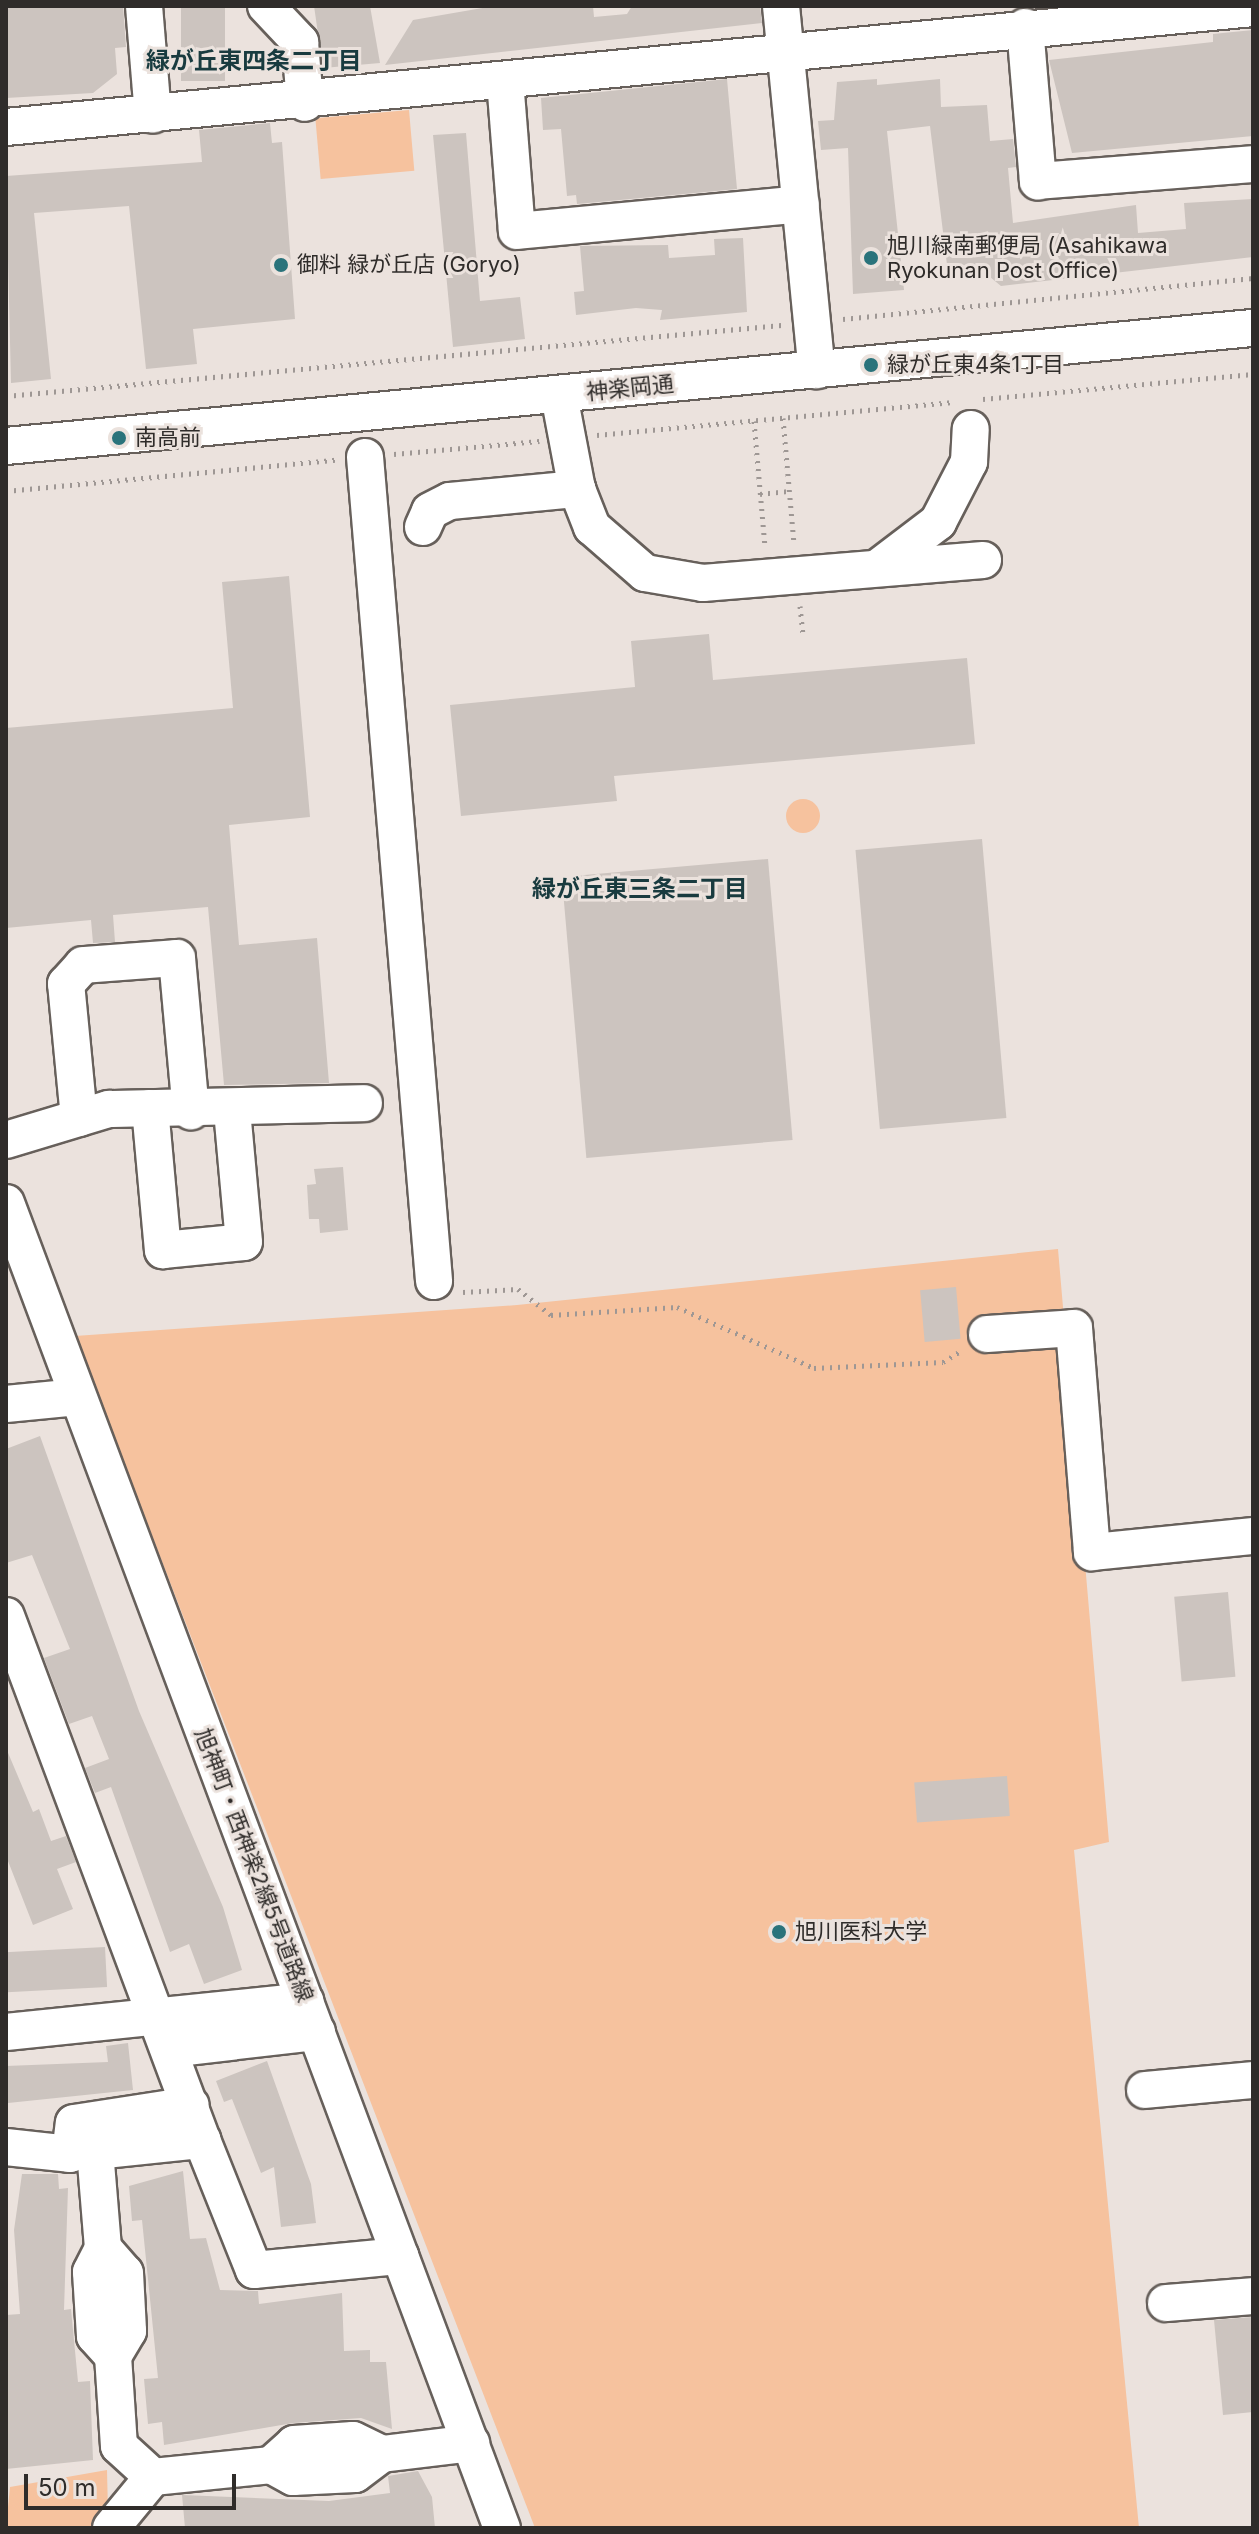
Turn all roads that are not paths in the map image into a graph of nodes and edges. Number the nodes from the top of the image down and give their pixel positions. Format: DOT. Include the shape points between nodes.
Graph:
graph roads {
  1 [pos="144,6"];
  2 [pos="266,6"];
  3 [pos="781,6"];
  4 [pos="1253,8"];
  5 [pos="1025,27"];
  6 [pos="786,54"];
  7 [pos="505,80"];
  8 [pos="305,103"];
  9 [pos="153,115"];
  10 [pos="6,127"];
  11 [pos="1253,164"];
  12 [pos="801,204"];
  13 [pos="1253,328"];
  14 [pos="817,370"];
  15 [pos="559,395"];
  16 [pos="956,416"];
  17 [pos="6,446"];
  18 [pos="365,457"];
  19 [pos="577,489"];
  20 [pos="423,527"];
  21 [pos="983,560"];
  22 [pos="869,570"];
  23 [pos="364,1103"];
  24 [pos="150,1108"];
  25 [pos="232,1110"];
  26 [pos="191,1111"];
  27 [pos="79,1118"];
  28 [pos="6,1140"];
  29 [pos="6,1203"];
  30 [pos="434,1281"];
  31 [pos="987,1334"];
  32 [pos="78,1397"];
  33 [pos="6,1404"];
  34 [pos="1253,1536"];
  35 [pos="6,1616"];
  36 [pos="155,2014"];
  37 [pos="311,2016"];
  38 [pos="6,2032"];
  39 [pos="169,2049"];
  40 [pos="1253,2080"];
  41 [pos="1145,2090"];
  42 [pos="191,2105"];
  43 [pos="202,2140"];
  44 [pos="6,2147"];
  45 [pos="400,2256"];
  46 [pos="1253,2296"];
  47 [pos="1166,2303"];
  48 [pos="471,2443"];
  49 [pos="153,2477"];
  50 [pos="111,2528"];
  51 [pos="502,2528"];
  1 -- 9 [label="street"];
  2 -- 8 [label="street" via="300,42"];
  3 -- 6 [label="street"];
  4 -- 5 [label="street"];
  5 -- 6 [label="street"];
  5 -- 11 [label="street" via="1038,181"];
  6 -- 7 [label="street"];
  6 -- 12 [label="street"];
  7 -- 8 [label="street"];
  7 -- 12 [label="street" via="517,231"];
  8 -- 9 [label="street"];
  9 -- 10 [label="street"];
  12 -- 14 [label="street"];
  13 -- 14 [label="street, 神楽岡通"];
  14 -- 15 [label="street, 神楽岡通"];
  15 -- 17 [label="street, 神楽岡通"];
  15 -- 19 [label="street"];
  16 -- 22 [label="street" via="969,462 938,522 894,561"];
  18 -- 30 [label="street"];
  19 -- 20 [label="street" via="450,501 430,511"];
  19 -- 22 [label="street" via="592,527 645,573 703,583 796,567"];
  21 -- 22 [label="street"];
  23 -- 25 [label="street"];
  24 -- 25 [label="street" via="163,1250 244,1242"];
  24 -- 26 [label="street"];
  24 -- 27 [label="street"];
  25 -- 26 [label="street"];
  26 -- 27 [label="street" via="177,958 83,965 66,984"];
  27 -- 28 [label="street"];
  29 -- 32 [label="street, 旭神町・西神楽2線5号道路線"];
  31 -- 34 [label="street" via="1074,1328 1092,1552"];
  32 -- 33 [label="street"];
  32 -- 37 [label="street, 旭神町・西神楽2線5号道路線"];
  35 -- 36 [label="street"];
  36 -- 37 [label="street"];
  36 -- 38 [label="street"];
  36 -- 39 [label="street"];
  37 -- 39 [label="street"];
  37 -- 45 [label="street, 旭神町・西神楽2線5号道路線"];
  39 -- 42 [label="street"];
  40 -- 41 [label="street"];
  42 -- 43 [label="street"];
  42 -- 44 [label="street" via="74,2123 70,2154"];
  43 -- 45 [label="street" via="254,2270"];
  43 -- 49 [label="street" via="95,2151 103,2248 91,2272 95,2336 113,2356 119,2446"];
  45 -- 48 [label="street, 旭神町・西神楽2線5号道路線"];
  46 -- 47 [label="street"];
  48 -- 49 [label="street" via="382,2454 353,2440 294,2444 271,2465"];
  48 -- 51 [label="street, 旭神町・西神楽2線5号道路線"];
  49 -- 50 [label="street"];
}
